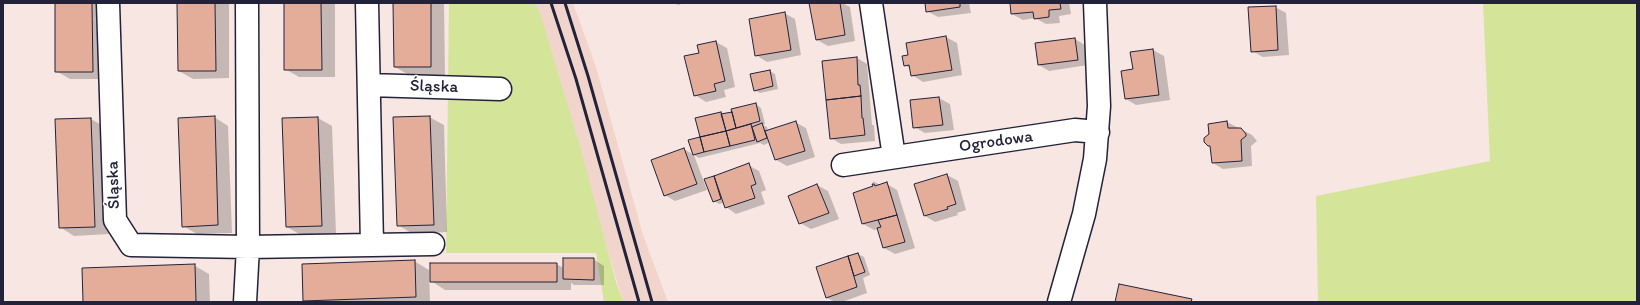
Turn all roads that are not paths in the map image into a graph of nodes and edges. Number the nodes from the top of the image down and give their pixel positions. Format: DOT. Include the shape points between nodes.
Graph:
graph roads {
  1 [pos="108,3"];
  2 [pos="247,3"];
  3 [pos="367,3"];
  4 [pos="872,3"];
  5 [pos="1095,3"];
  6 [pos="369,85"];
  7 [pos="500,89"];
  8 [pos="1098,132"];
  9 [pos="894,157"];
  10 [pos="843,165"];
  11 [pos="433,244"];
  12 [pos="372,245"];
  13 [pos="248,247"];
  14 [pos="245,302"];
  15 [pos="1059,302"];
  1 -- 13 [label="street, Śląska" via="115,220 131,245"];
  2 -- 13 [label="street"];
  3 -- 6 [label="street"];
  4 -- 9 [label="street"];
  5 -- 8 [label="street"];
  6 -- 7 [label="street, Śląska"];
  6 -- 12 [label="street"];
  8 -- 9 [label="street, Ogrodowa" via="1075,130"];
  8 -- 15 [label="street" via="1091,184"];
  9 -- 10 [label="street, Ogrodowa"];
  11 -- 12 [label="street, Śląska"];
  12 -- 13 [label="street, Śląska"];
  13 -- 14 [label="street"];
}
